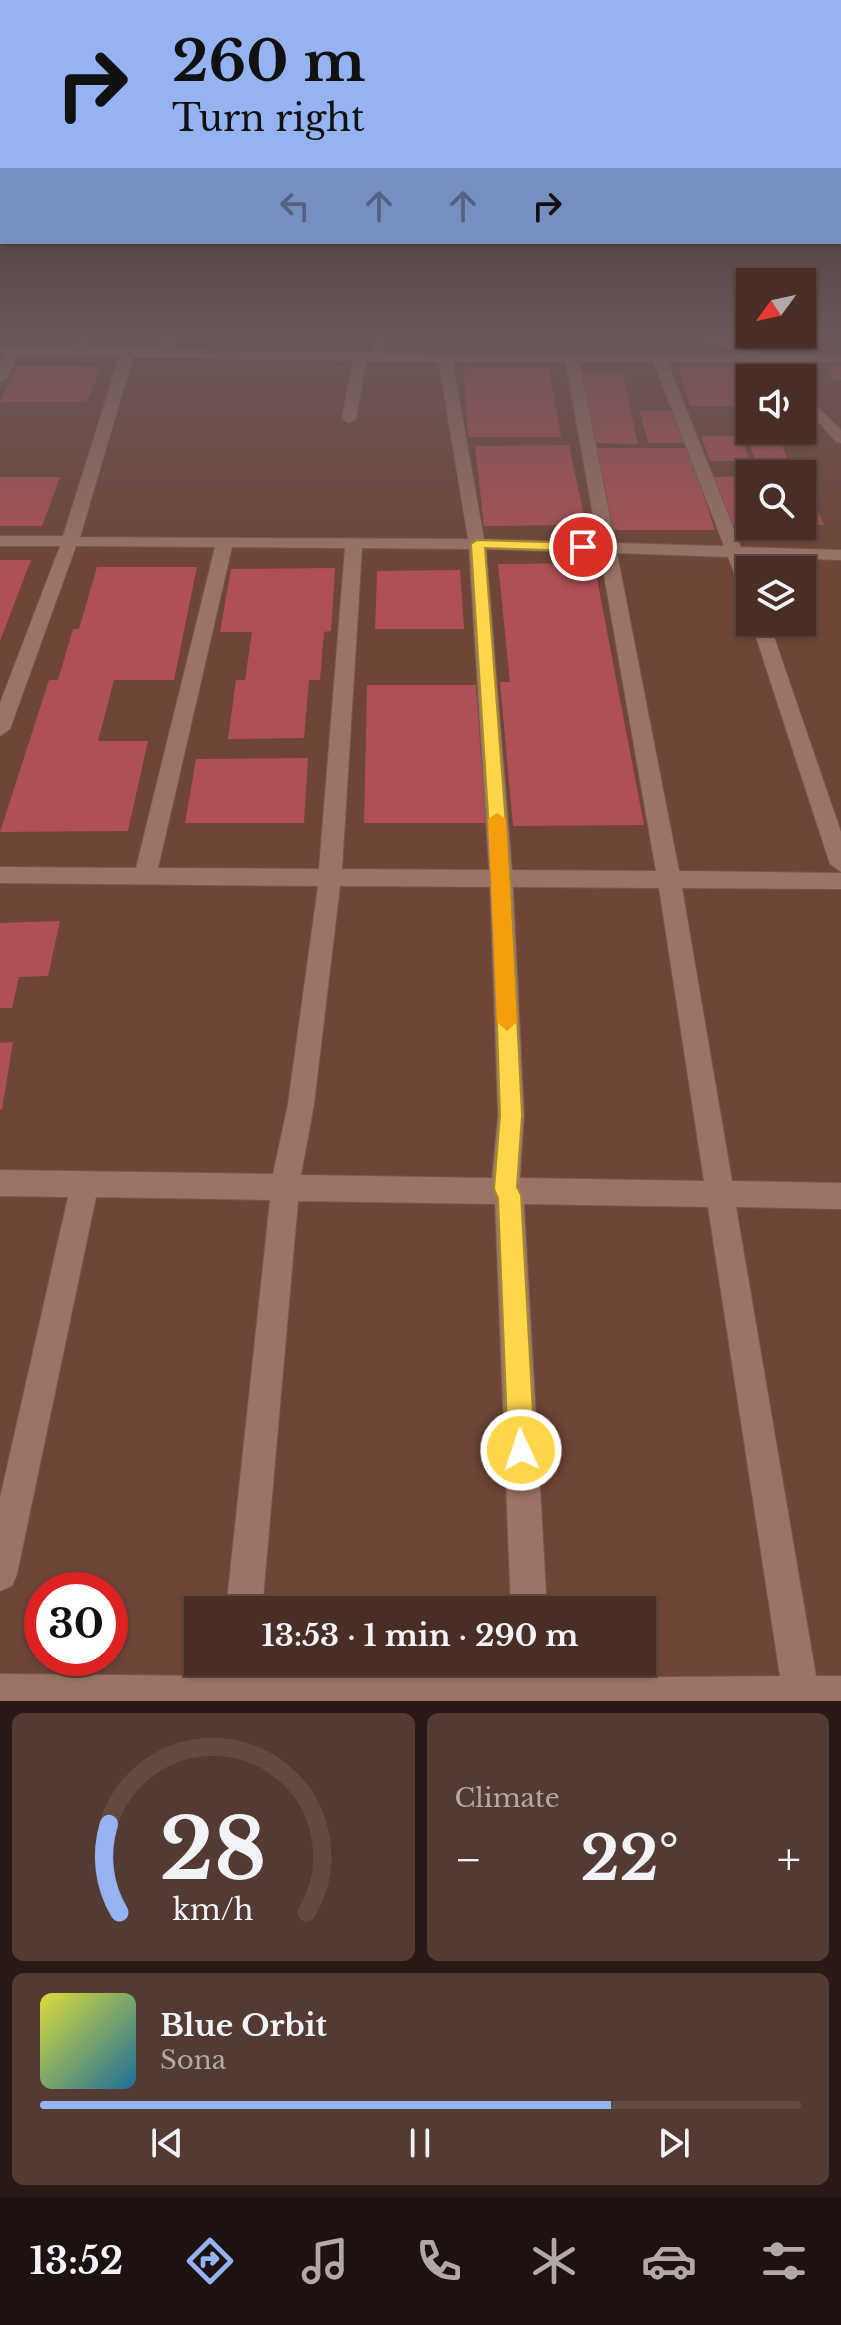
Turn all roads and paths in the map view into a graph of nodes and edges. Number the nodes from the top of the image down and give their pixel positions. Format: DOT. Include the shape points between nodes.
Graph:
graph roads {
  1 [pos="108,416"];
  2 [pos="455,416"];
  3 [pos="584,416"];
  4 [pos="682,416"];
  5 [pos="821,416"];
  6 [pos="841,439"];
  7 [pos="0,541"];
  8 [pos="70,541"];
  9 [pos="225,542"];
  10 [pos="354,543"];
  11 [pos="477,544"];
  12 [pos="610,548"];
  13 [pos="737,552"];
  14 [pos="841,555"];
  15 [pos="738,556"];
  16 [pos="765,636"];
  17 [pos="0,729"];
  18 [pos="841,864"];
  19 [pos="0,875"];
  20 [pos="145,876"];
  21 [pos="330,878"];
  22 [pos="501,878"];
  23 [pos="669,880"];
  24 [pos="841,881"];
  25 [pos="0,1183"];
  26 [pos="85,1184"];
  27 [pos="285,1186"];
  28 [pos="505,1189"];
  29 [pos="722,1192"];
  30 [pos="841,1196"];
  31 [pos="0,1574"];
  32 [pos="245,1596"];
  33 [pos="528,1596"];
  34 [pos="236,1686"];
  35 [pos="533,1687"];
  36 [pos="0,1692"];
  37 [pos="841,1694"];
  38 [pos="802,1698"];
  1 -- 8 [label="street"];
  2 -- 11 [label="street"];
  3 -- 12 [label="street"];
  4 -- 13 [label="street"];
  5 -- 6 [label="street"];
  7 -- 8 [label="street"];
  8 -- 9 [label="street"];
  8 -- 17 [label="street"];
  9 -- 10 [label="street"];
  9 -- 20 [label="street"];
  10 -- 11 [label="street"];
  10 -- 21 [label="street"];
  11 -- 12 [label="street"];
  11 -- 22 [label="street"];
  12 -- 13 [label="street"];
  12 -- 23 [label="street"];
  13 -- 14 [label="street"];
  13 -- 15 [label="street"];
  16 -- 18 [label="street"];
  19 -- 20 [label="street"];
  20 -- 21 [label="street"];
  21 -- 22 [label="street"];
  21 -- 27 [label="street"];
  22 -- 23 [label="street"];
  22 -- 28 [label="street" via="511,1115"];
  23 -- 24 [label="street"];
  23 -- 29 [label="street"];
  25 -- 26 [label="street"];
  26 -- 27 [label="street"];
  26 -- 31 [label="street"];
  27 -- 28 [label="street"];
  27 -- 32 [label="street"];
  28 -- 29 [label="street"];
  28 -- 33 [label="street"];
  29 -- 30 [label="street"];
  29 -- 38 [label="street"];
  34 -- 35 [label="street"];
  34 -- 36 [label="street"];
  35 -- 38 [label="street"];
  37 -- 38 [label="street"];
}
